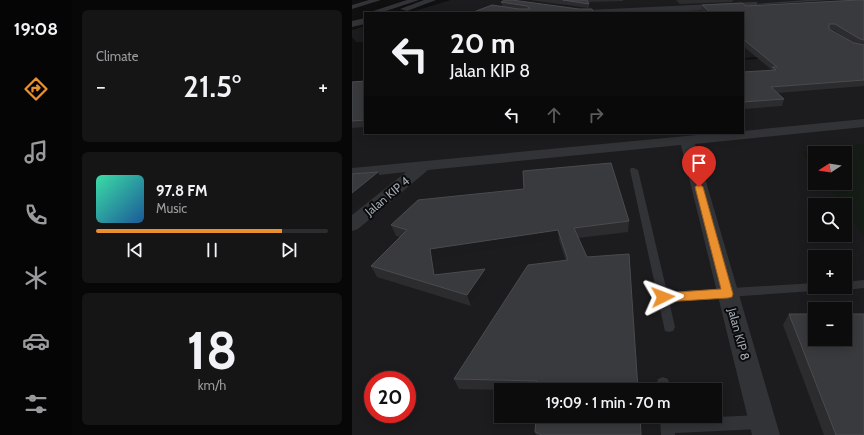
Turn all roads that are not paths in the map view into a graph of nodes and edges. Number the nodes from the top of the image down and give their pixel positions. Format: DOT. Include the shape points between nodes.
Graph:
graph roads {
  1 [pos="377,0"];
  2 [pos="415,0"];
  3 [pos="432,0"];
  4 [pos="822,0"];
  5 [pos="828,0"];
  6 [pos="752,2"];
  7 [pos="352,7"];
  8 [pos="566,9"];
  9 [pos="671,11"];
  10 [pos="374,12"];
  11 [pos="393,12"];
  12 [pos="601,12"];
  13 [pos="364,15"];
  14 [pos="352,19"];
  15 [pos="364,20"];
  16 [pos="352,24"];
  17 [pos="864,123"];
  18 [pos="687,141"];
  19 [pos="422,167"];
  20 [pos="634,170"];
  21 [pos="352,173"];
  22 [pos="352,225"];
  23 [pos="864,284"];
  24 [pos="852,285"];
  25 [pos="808,288"];
  26 [pos="728,294"];
  27 [pos="663,297"];
  28 [pos="669,327"];
  29 [pos="668,426"];
  30 [pos="764,428"];
  1 -- 7 [label="street"];
  2 -- 10 [label="street"];
  3 -- 11 [label="street"];
  4 -- 5 [label="lane"];
  4 -- 6 [label="lane"];
  6 -- 9 [label="street"];
  8 -- 12 [label="street"];
  9 -- 12 [label="street"];
  13 -- 14 [label="street"];
  15 -- 16 [label="street"];
  17 -- 18 [label="street"];
  18 -- 19 [label="street"];
  18 -- 26 [label="street, Jalan KIP 8"];
  19 -- 21 [label="street"];
  19 -- 22 [label="street, Jalan KIP 4"];
  20 -- 27 [label="lane"];
  23 -- 24 [label="lane"];
  25 -- 26 [label="lane"];
  26 -- 27 [label="lane"];
  26 -- 30 [label="street, Jalan KIP 8"];
  27 -- 28 [label="lane"];
  29 -- 30 [label="lane"];
}
